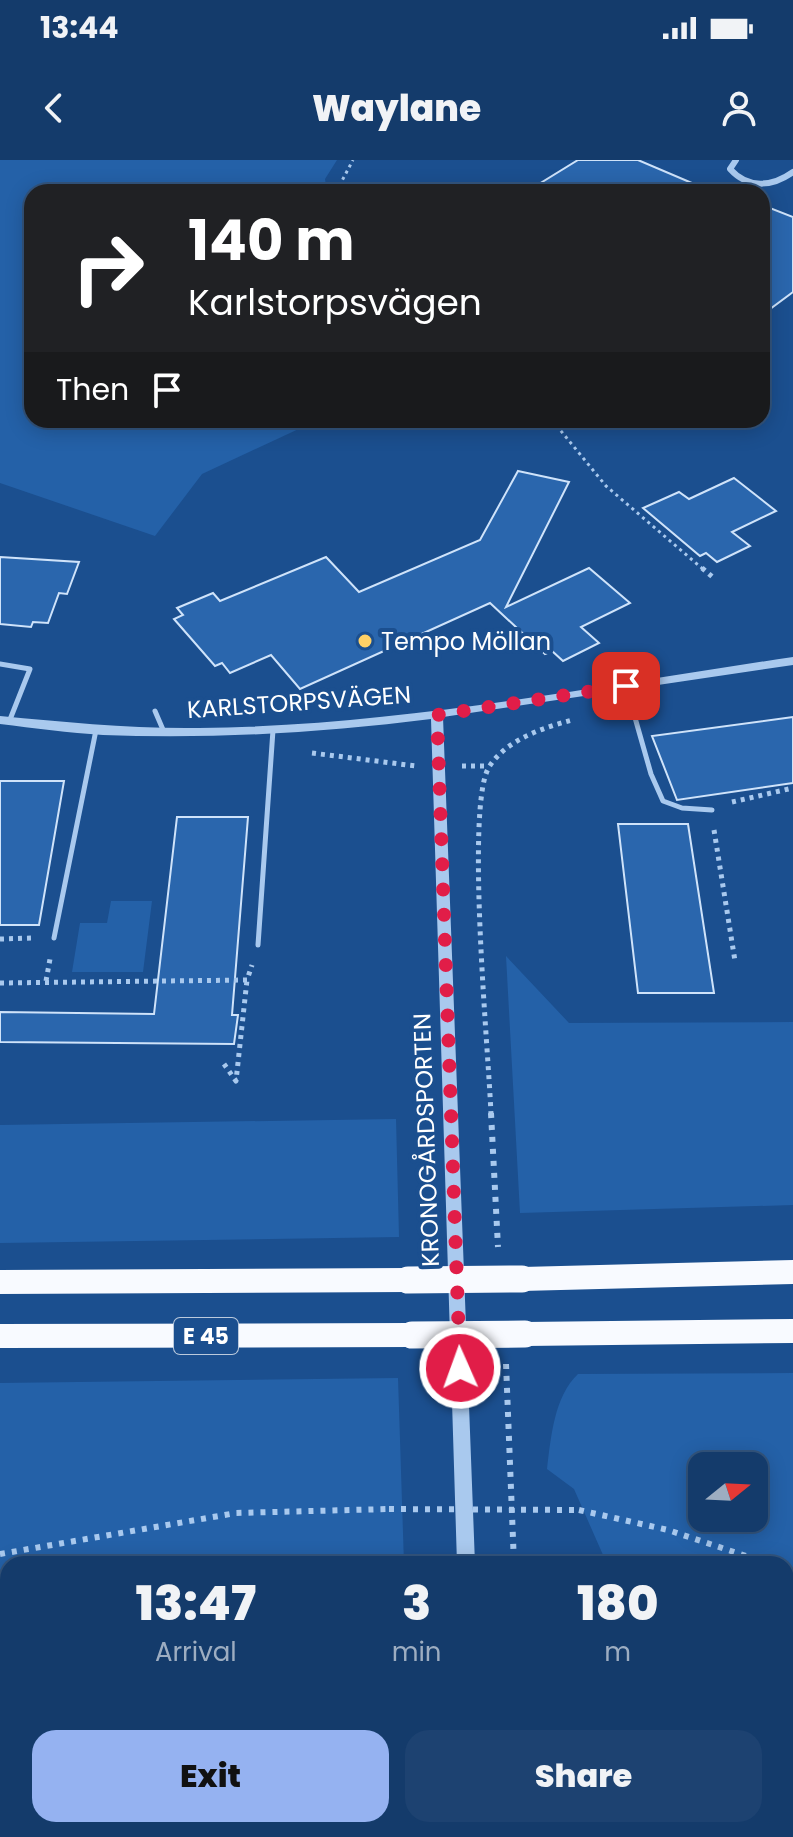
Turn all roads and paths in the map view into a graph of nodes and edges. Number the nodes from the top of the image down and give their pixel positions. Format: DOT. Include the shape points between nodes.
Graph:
graph roads {
  1 [pos="353,160"];
  2 [pos="736,160"];
  3 [pos="793,172"];
  4 [pos="340,184"];
  5 [pos="756,184"];
  6 [pos="765,184"];
  7 [pos="558,428"];
  8 [pos="715,579"];
  9 [pos="793,661"];
  10 [pos="0,664"];
  11 [pos="626,686"];
  12 [pos="629,706"];
  13 [pos="155,711"];
  14 [pos="437,715"];
  15 [pos="5,721"];
  16 [pos="96,730"];
  17 [pos="273,730"];
  18 [pos="164,732"];
  19 [pos="793,788"];
  20 [pos="712,810"];
  21 [pos="54,938"];
  22 [pos="258,945"];
  23 [pos="735,961"];
  24 [pos="247,980"];
  25 [pos="0,983"];
  26 [pos="224,1064"];
  27 [pos="499,1263"];
  28 [pos="793,1272"];
  29 [pos="0,1282"];
  30 [pos="793,1331"];
  31 [pos="0,1336"];
  32 [pos="505,1353"];
  33 [pos="0,1554"];
  34 [pos="466,1556"];
  35 [pos="514,1556"];
  36 [pos="746,1556"];
  1 -- 4 [label="path"];
  2 -- 5 [label="street" via="730,169 736,177"];
  3 -- 6 [label="street"];
  7 -- 8 [label="path" via="585,466"];
  9 -- 11 [label="street, KARLSTORPSVÄGEN"];
  10 -- 15 [label="lane, KARLSTORPSVÄGEN" via="30,669"];
  11 -- 12 [label="lane"];
  11 -- 14 [label="street, KARLSTORPSVÄGEN"];
  12 -- 20 [label="lane" via="663,801"];
  12 -- 27 [label="path" via="567,721 507,749 489,766 482,794 478,840"];
  13 -- 18 [label="lane, KARLSTORPSVÄGEN"];
  14 -- 17 [label="street, KARLSTORPSVÄGEN"];
  14 -- 34 [label="street, KRONOGÅRDSPORTEN"];
  15 -- 16 [label="street, KARLSTORPSVÄGEN"];
  16 -- 18 [label="street, KARLSTORPSVÄGEN"];
  16 -- 21 [label="lane"];
  17 -- 18 [label="street, KARLSTORPSVÄGEN"];
  17 -- 22 [label="lane"];
  19 -- 20 [label="path" via="748,796"];
  20 -- 23 [label="path"];
  22 -- 24 [label="path"];
  24 -- 25 [label="path"];
  24 -- 26 [label="path" via="236,1081"];
  28 -- 29 [label="highway, bridge"];
  30 -- 31 [label="highway, E 45, bridge"];
  32 -- 35 [label="path"];
  33 -- 36 [label="path, bridge" via="236,1513 389,1509 579,1510 668,1530"];
}
